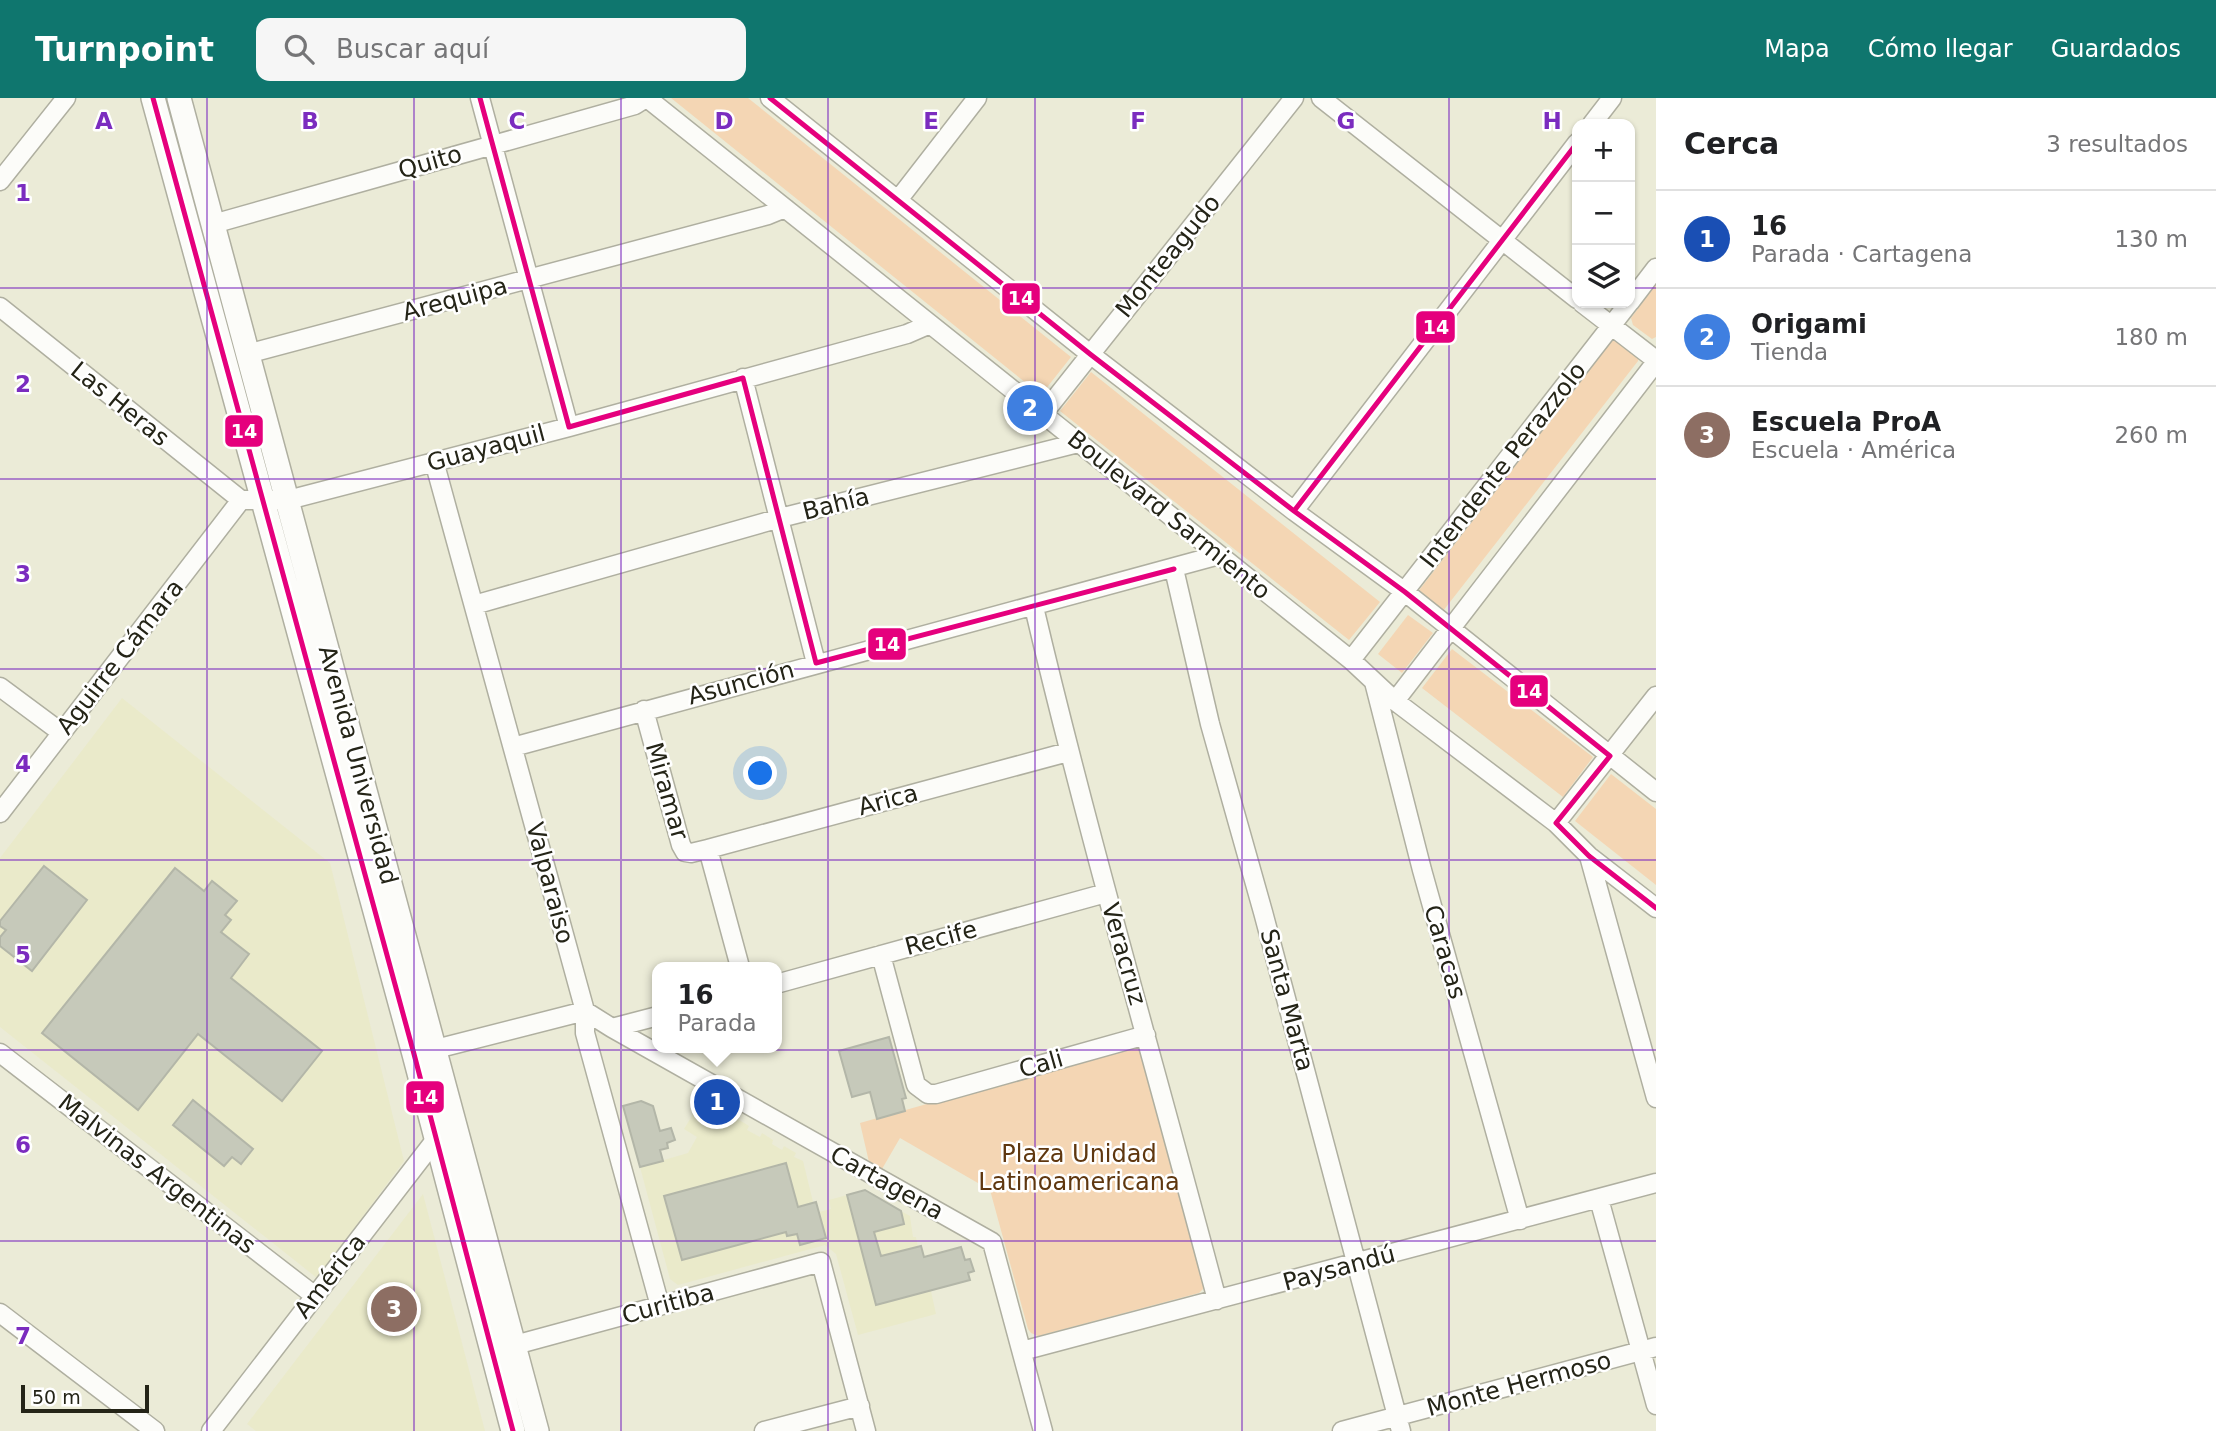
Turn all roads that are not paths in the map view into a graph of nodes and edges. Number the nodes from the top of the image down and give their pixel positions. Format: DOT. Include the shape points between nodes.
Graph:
graph roads {
  1 [pos="66,98"];
  2 [pos="153,98"];
  3 [pos="178,98"];
  4 [pos="480,98"];
  5 [pos="647,98"];
  6 [pos="771,98"];
  7 [pos="977,98"];
  8 [pos="1294,98"];
  9 [pos="1321,98"];
  10 [pos="1612,98"];
  11 [pos="1596,119"];
  12 [pos="491,144"];
  13 [pos="1572,149"];
  14 [pos="0,181"];
  15 [pos="898,200"];
  16 [pos="785,208"];
  17 [pos="213,224"];
  18 [pos="1501,240"];
  19 [pos="1656,268"];
  20 [pos="530,279"];
  21 [pos="1635,294"];
  22 [pos="1572,295"];
  23 [pos="0,307"];
  24 [pos="1588,308"];
  25 [pos="1624,308"];
  26 [pos="930,324"];
  27 [pos="1611,326"];
  28 [pos="247,354"];
  29 [pos="1090,354"];
  30 [pos="1656,361"];
  31 [pos="743,378"];
  32 [pos="1043,414"];
  33 [pos="569,426"];
  34 [pos="1078,443"];
  35 [pos="434,461"];
  36 [pos="252,500"];
  37 [pos="288,500"];
  38 [pos="1294,511"];
  39 [pos="780,518"];
  40 [pos="1219,555"];
  41 [pos="1174,569"];
  42 [pos="1405,592"];
  43 [pos="474,605"];
  44 [pos="1034,607"];
  45 [pos="1450,628"];
  46 [pos="1351,660"];
  47 [pos="816,663"];
  48 [pos="1374,682"];
  49 [pos="0,687"];
  50 [pos="1656,696"];
  51 [pos="1395,701"];
  52 [pos="644,710"];
  53 [pos="62,733"];
  54 [pos="513,747"];
  55 [pos="1068,752"];
  56 [pos="1609,756"];
  57 [pos="1656,792"];
  58 [pos="0,813"];
  59 [pos="1556,823"];
  60 [pos="708,849"];
  61 [pos="1589,856"];
  62 [pos="1106,893"];
  63 [pos="1656,908"];
  64 [pos="881,955"];
  65 [pos="739,962"];
  66 [pos="782,982"];
  67 [pos="585,1011"];
  68 [pos="652,1017"];
  69 [pos="612,1028"];
  70 [pos="1146,1034"];
  71 [pos="652,1051"];
  72 [pos="424,1052"];
  73 [pos="0,1053"];
  74 [pos="656,1053"];
  75 [pos="1656,1098"];
  76 [pos="446,1135"];
  77 [pos="1656,1183"];
  78 [pos="1600,1199"];
  79 [pos="1520,1220"];
  80 [pos="1357,1263"];
  81 [pos="315,1296"];
  82 [pos="1217,1300"];
  83 [pos="660,1306"];
  84 [pos="0,1313"];
  85 [pos="515,1345"];
  86 [pos="1648,1349"];
  87 [pos="1022,1351"];
  88 [pos="1656,1405"];
  89 [pos="860,1406"];
  90 [pos="1399,1424"];
  91 [pos="155,1431"];
  92 [pos="211,1431"];
  93 [pos="513,1431"];
  94 [pos="537,1431"];
  95 [pos="764,1431"];
  96 [pos="866,1431"];
  97 [pos="1043,1431"];
  98 [pos="1342,1431"];
  1 -- 14 [label="street"];
  2 -- 36 [label="main road, Avenida Universidad"];
  3 -- 17 [label="main road, Avenida Universidad"];
  4 -- 12 [label="street"];
  5 -- 12 [label="street, Quito"];
  5 -- 16 [label="street, Boulevard Sarmiento"];
  6 -- 15 [label="street"];
  7 -- 15 [label="street"];
  8 -- 29 [label="street, Monteagudo"];
  9 -- 18 [label="street"];
  10 -- 11 [label="street"];
  12 -- 17 [label="street, Quito"];
  12 -- 20 [label="street"];
  13 -- 18 [label="street"];
  15 -- 29 [label="street"];
  16 -- 20 [label="street, Arequipa"];
  16 -- 26 [label="street, Boulevard Sarmiento"];
  17 -- 28 [label="main road, Avenida Universidad"];
  18 -- 22 [label="street"];
  18 -- 38 [label="street"];
  19 -- 21 [label="street, Intendente Perazzolo"];
  20 -- 28 [label="street, Arequipa"];
  20 -- 33 [label="street"];
  23 -- 36 [label="street, Las Heras"];
  24 -- 27 [label="street"];
  25 -- 27 [label="street, Intendente Perazzolo"];
  26 -- 31 [label="street, Guayaquil"];
  26 -- 32 [label="street, Boulevard Sarmiento"];
  27 -- 30 [label="street"];
  27 -- 42 [label="street, Intendente Perazzolo"];
  28 -- 37 [label="main road, Avenida Universidad"];
  29 -- 32 [label="street, Monteagudo"];
  29 -- 38 [label="street"];
  30 -- 45 [label="street"];
  31 -- 33 [label="street, Guayaquil"];
  31 -- 39 [label="street"];
  32 -- 34 [label="street, Boulevard Sarmiento"];
  33 -- 35 [label="street, Guayaquil"];
  34 -- 39 [label="street, Bahía"];
  34 -- 40 [label="street, Boulevard Sarmiento"];
  35 -- 37 [label="street, Guayaquil"];
  35 -- 43 [label="street, Valparaiso"];
  36 -- 37 [label="street, Guayaquil"];
  36 -- 53 [label="street, Aguirre Cámara"];
  36 -- 72 [label="main road, Avenida Universidad"];
  37 -- 72 [label="main road, Avenida Universidad"];
  38 -- 42 [label="street"];
  39 -- 43 [label="street, Bahía"];
  39 -- 47 [label="street"];
  40 -- 41 [label="street, Asunción"];
  40 -- 46 [label="street, Boulevard Sarmiento"];
  41 -- 44 [label="street, Asunción"];
  41 -- 80 [label="street, Santa Marta" via="1210,724"];
  42 -- 45 [label="street"];
  42 -- 46 [label="street, Intendente Perazzolo"];
  43 -- 54 [label="street, Valparaiso"];
  44 -- 47 [label="street, Asunción"];
  44 -- 55 [label="street, Veracruz"];
  45 -- 51 [label="street"];
  45 -- 56 [label="street"];
  46 -- 48 [label="street, Boulevard Sarmiento"];
  47 -- 52 [label="street, Asunción"];
  48 -- 51 [label="street, Boulevard Sarmiento"];
  48 -- 79 [label="street, Caracas"];
  49 -- 53 [label="street"];
  50 -- 56 [label="street"];
  51 -- 59 [label="street, Boulevard Sarmiento"];
  52 -- 54 [label="street, Asunción"];
  52 -- 60 [label="street, Miramar" via="681,845 691,853"];
  53 -- 58 [label="street, Aguirre Cámara"];
  54 -- 67 [label="street, Valparaiso"];
  55 -- 60 [label="street, Arica"];
  55 -- 62 [label="street, Veracruz"];
  56 -- 57 [label="street"];
  56 -- 59 [label="street"];
  59 -- 61 [label="street, Boulevard Sarmiento"];
  60 -- 65 [label="street, Miramar"];
  61 -- 63 [label="street, Boulevard Sarmiento"];
  61 -- 75 [label="street"];
  62 -- 64 [label="street, Recife"];
  62 -- 70 [label="street, Veracruz"];
  64 -- 66 [label="street, Recife"];
  64 -- 70 [label="street, Cali" via="916,1085 928,1094"];
  67 -- 69 [label="street"];
  67 -- 72 [label="street"];
  67 -- 83 [label="street, Valparaiso" via="584,1033"];
  68 -- 69 [label="street"];
  69 -- 71 [label="street, Cartagena"];
  70 -- 82 [label="street, Veracruz"];
  72 -- 76 [label="main road, Avenida Universidad"];
  73 -- 81 [label="street, Malvinas Argentinas"];
  74 -- 87 [label="street, Cartagena" via="992,1242"];
  76 -- 81 [label="street, América"];
  76 -- 85 [label="main road, Avenida Universidad"];
  76 -- 93 [label="main road, Avenida Universidad"];
  77 -- 78 [label="street, Paysandú"];
  78 -- 79 [label="street, Paysandú"];
  78 -- 86 [label="street"];
  79 -- 80 [label="street, Paysandú"];
  80 -- 82 [label="street, Paysandú"];
  80 -- 90 [label="street, Santa Marta"];
  81 -- 92 [label="street, América"];
  82 -- 87 [label="street, Paysandú"];
  83 -- 85 [label="street, Curitiba"];
  83 -- 89 [label="street, Curitiba" via="821,1262"];
  84 -- 91 [label="street"];
  85 -- 94 [label="main road, Avenida Universidad"];
  86 -- 88 [label="street"];
  86 -- 90 [label="street, Monte Hermoso"];
  87 -- 97 [label="street, Cartagena"];
  89 -- 95 [label="street"];
  89 -- 96 [label="street"];
  90 -- 98 [label="street, Monte Hermoso"];
}
